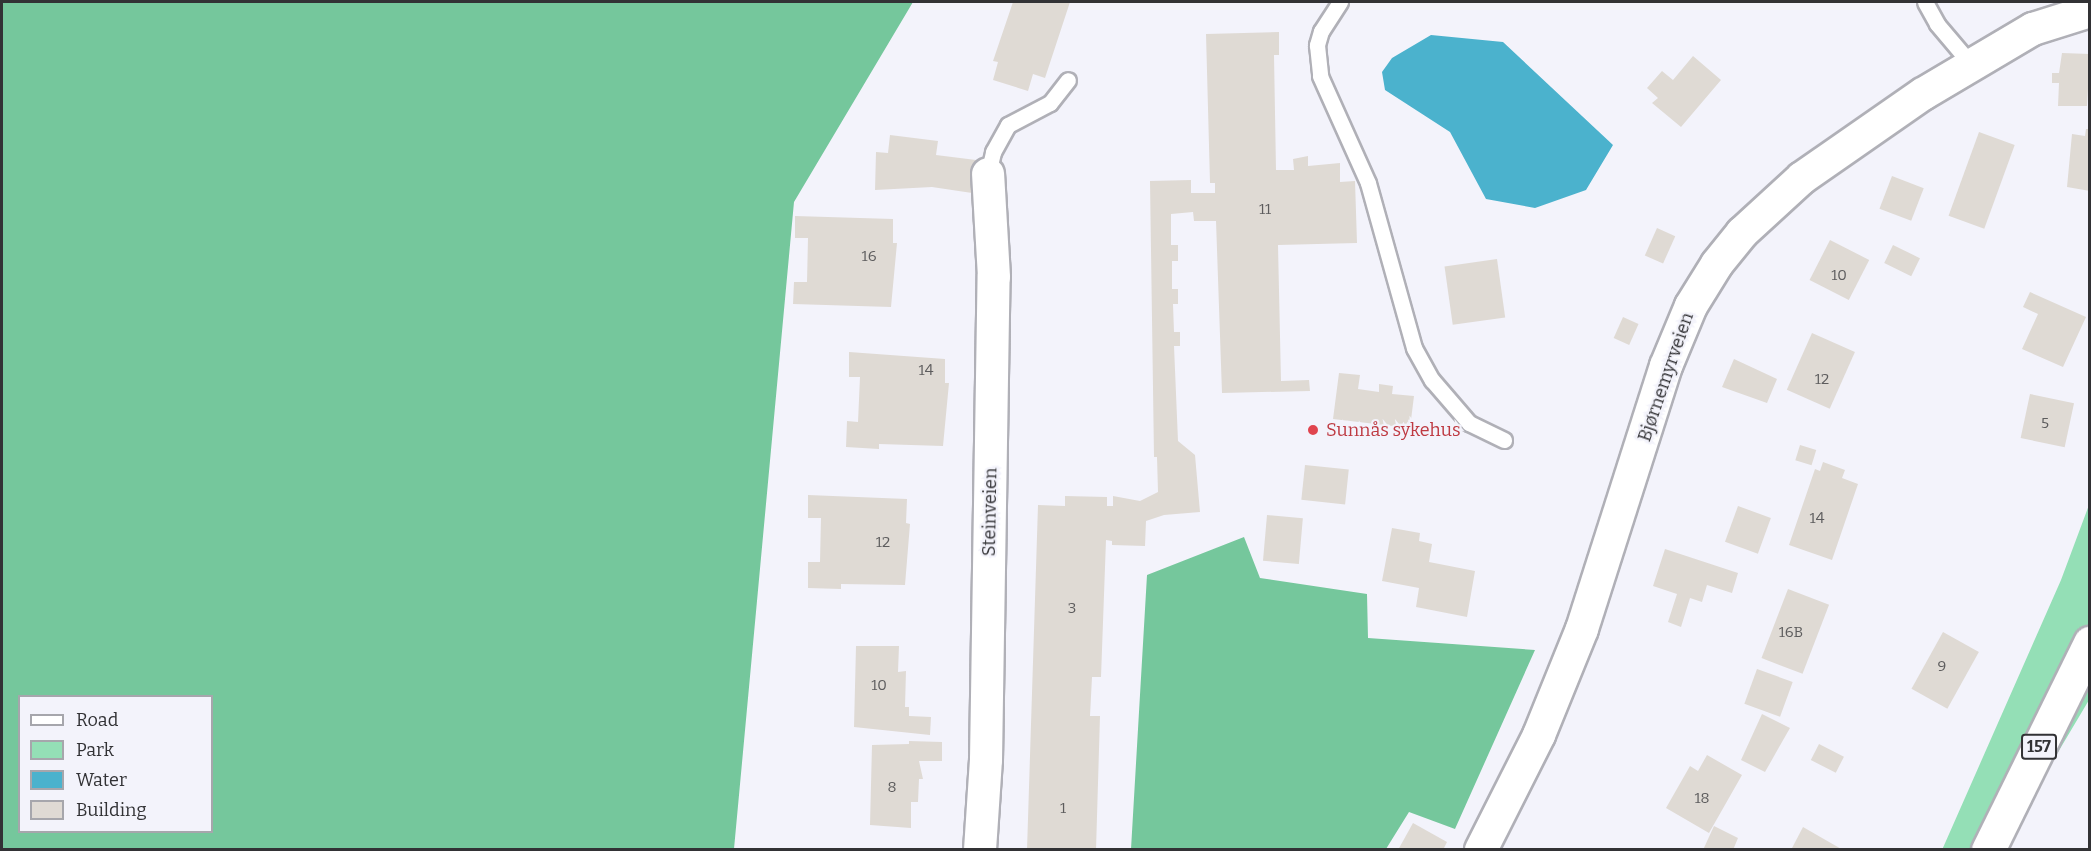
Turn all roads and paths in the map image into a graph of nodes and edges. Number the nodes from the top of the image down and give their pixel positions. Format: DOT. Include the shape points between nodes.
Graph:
graph roads {
  1 [pos="1340,2"];
  2 [pos="1925,2"];
  3 [pos="2090,12"];
  4 [pos="1970,63"];
  5 [pos="1068,80"];
  6 [pos="988,174"];
  7 [pos="1503,440"];
  8 [pos="2090,644"];
  9 [pos="980,849"];
  10 [pos="1481,849"];
  11 [pos="1988,849"];
  1 -- 7 [label="lane" via="1321,31 1317,45 1320,76 1368,183 1414,348 1432,380 1469,423"];
  2 -- 4 [label="lane" via="1937,24"];
  3 -- 4 [label="street, Bjørnemyrveien" via="2033,29"];
  4 -- 10 [label="street, Bjørnemyrveien" via="1802,178 1742,233 1711,272 1690,306 1666,366 1582,629 1539,735"];
  5 -- 6 [label="lane" via="1050,103 1008,125 993,152"];
  6 -- 9 [label="street, Steinveien" via="994,276 986,760"];
  8 -- 11 [label="main road, 157"];
}
